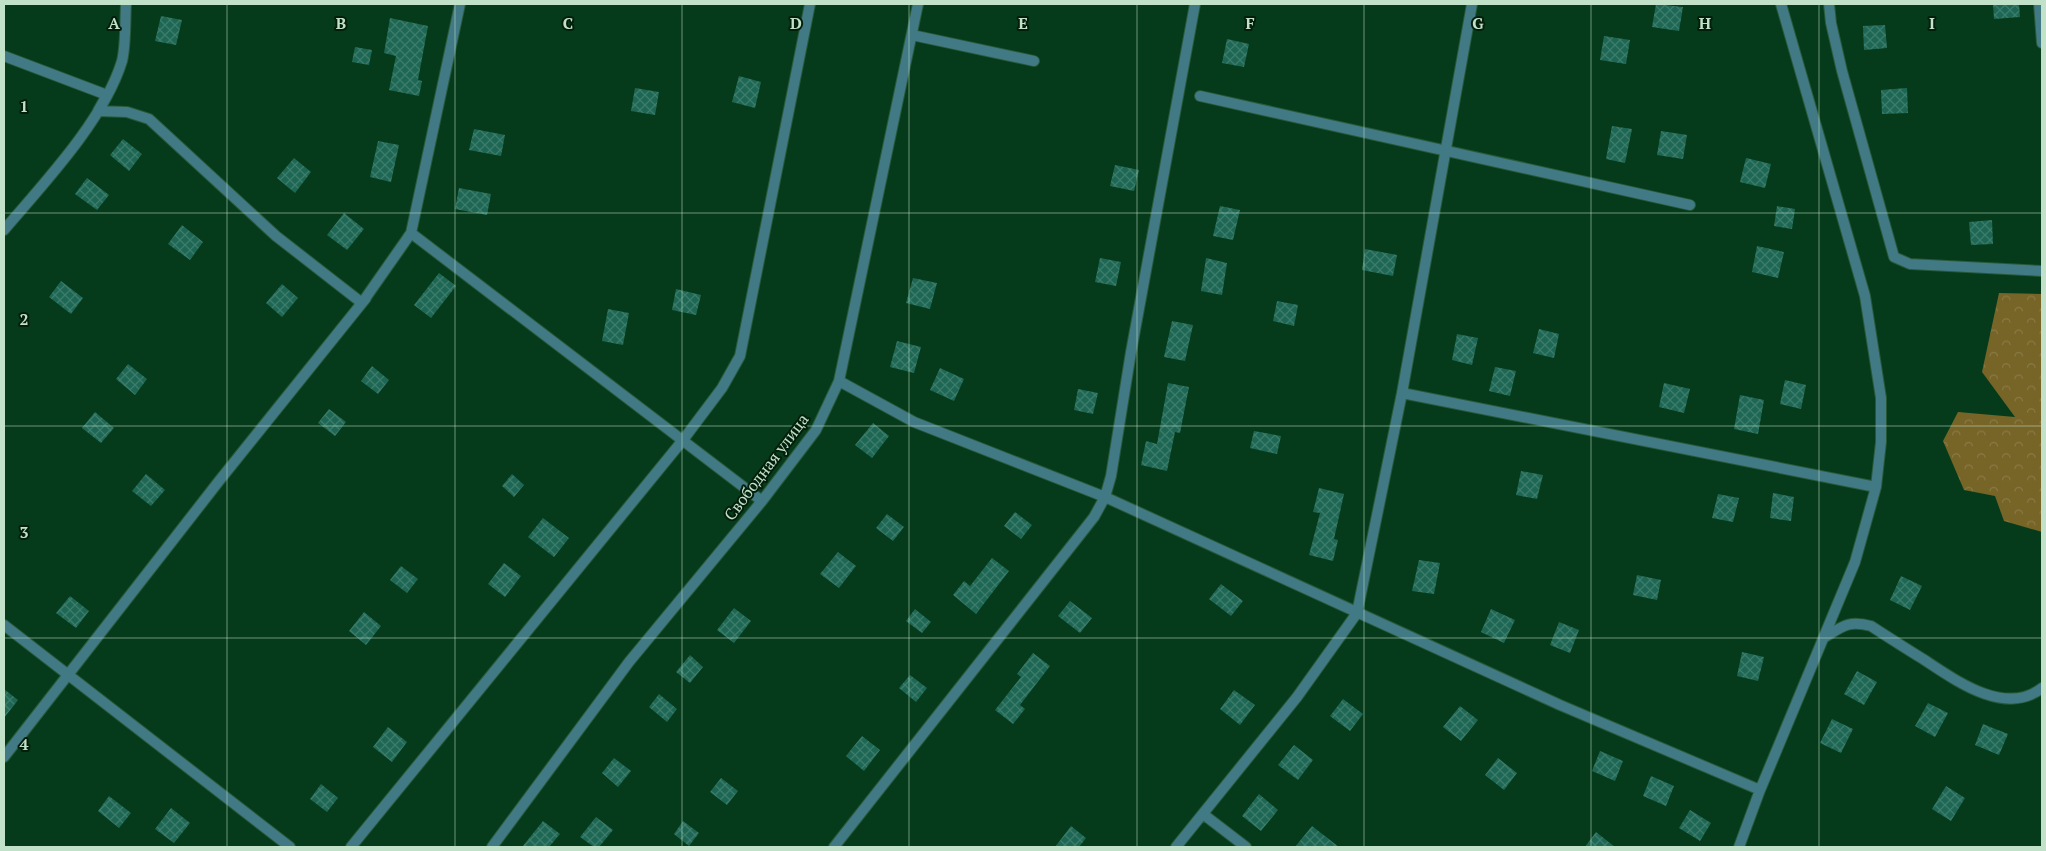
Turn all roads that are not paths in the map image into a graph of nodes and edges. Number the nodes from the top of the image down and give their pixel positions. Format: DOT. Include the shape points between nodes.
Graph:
graph roads {
  1 [pos="126,4"];
  2 [pos="460,4"];
  3 [pos="810,4"];
  4 [pos="918,4"];
  5 [pos="1195,4"];
  6 [pos="1472,4"];
  7 [pos="1781,4"];
  8 [pos="1829,4"];
  9 [pos="2039,4"];
  10 [pos="912,35"];
  11 [pos="2042,43"];
  12 [pos="4,56"];
  13 [pos="1034,61"];
  14 [pos="107,95"];
  15 [pos="1200,96"];
  16 [pos="98,111"];
  17 [pos="1447,150"];
  18 [pos="1690,205"];
  19 [pos="4,230"];
  20 [pos="411,233"];
  21 [pos="2042,271"];
  22 [pos="362,303"];
  23 [pos="839,381"];
  24 [pos="1402,393"];
  25 [pos="683,440"];
  26 [pos="1876,487"];
  27 [pos="1105,497"];
  28 [pos="762,501"];
  29 [pos="1357,613"];
  30 [pos="4,625"];
  31 [pos="1824,637"];
  32 [pos="68,674"];
  33 [pos="2042,688"];
  34 [pos="4,757"];
  35 [pos="1760,790"];
  36 [pos="1202,814"];
  37 [pos="290,847"];
  38 [pos="352,847"];
  39 [pos="492,847"];
  40 [pos="834,847"];
  41 [pos="1176,847"];
  42 [pos="1246,847"];
  43 [pos="1738,847"];
  1 -- 14 [label="street" via="122,60"];
  2 -- 20 [label="street"];
  3 -- 25 [label="street" via="740,356 722,388"];
  4 -- 10 [label="street, Свободная улица"];
  5 -- 27 [label="street"];
  6 -- 17 [label="street"];
  7 -- 26 [label="street" via="1865,296 1881,398"];
  8 -- 21 [label="street" via="1842,71 1894,257 1910,264"];
  9 -- 11 [label="street"];
  10 -- 13 [label="street"];
  10 -- 23 [label="street, Свободная улица"];
  12 -- 14 [label="street"];
  14 -- 16 [label="street"];
  15 -- 17 [label="street"];
  16 -- 19 [label="street" via="56,169"];
  16 -- 22 [label="street" via="127,112 150,119 276,236"];
  17 -- 18 [label="street"];
  17 -- 24 [label="street"];
  20 -- 22 [label="street"];
  20 -- 25 [label="street"];
  22 -- 32 [label="street"];
  23 -- 27 [label="street" via="914,422"];
  23 -- 28 [label="street, Свободная улица" via="816,430"];
  24 -- 26 [label="street"];
  24 -- 29 [label="street"];
  25 -- 28 [label="street"];
  25 -- 38 [label="street"];
  26 -- 31 [label="street" via="1855,562"];
  27 -- 29 [label="street"];
  27 -- 40 [label="street" via="1094,517"];
  28 -- 39 [label="street, Свободная улица" via="629,662"];
  29 -- 35 [label="street" via="1560,705"];
  29 -- 36 [label="street" via="1297,697"];
  30 -- 32 [label="street"];
  31 -- 33 [label="street" via="1849,623 1860,623 1871,626 1977,692 2011,699 2032,696"];
  31 -- 35 [label="street"];
  32 -- 34 [label="street"];
  32 -- 37 [label="street"];
  35 -- 43 [label="street"];
  36 -- 41 [label="street"];
  36 -- 42 [label="street"];
}
